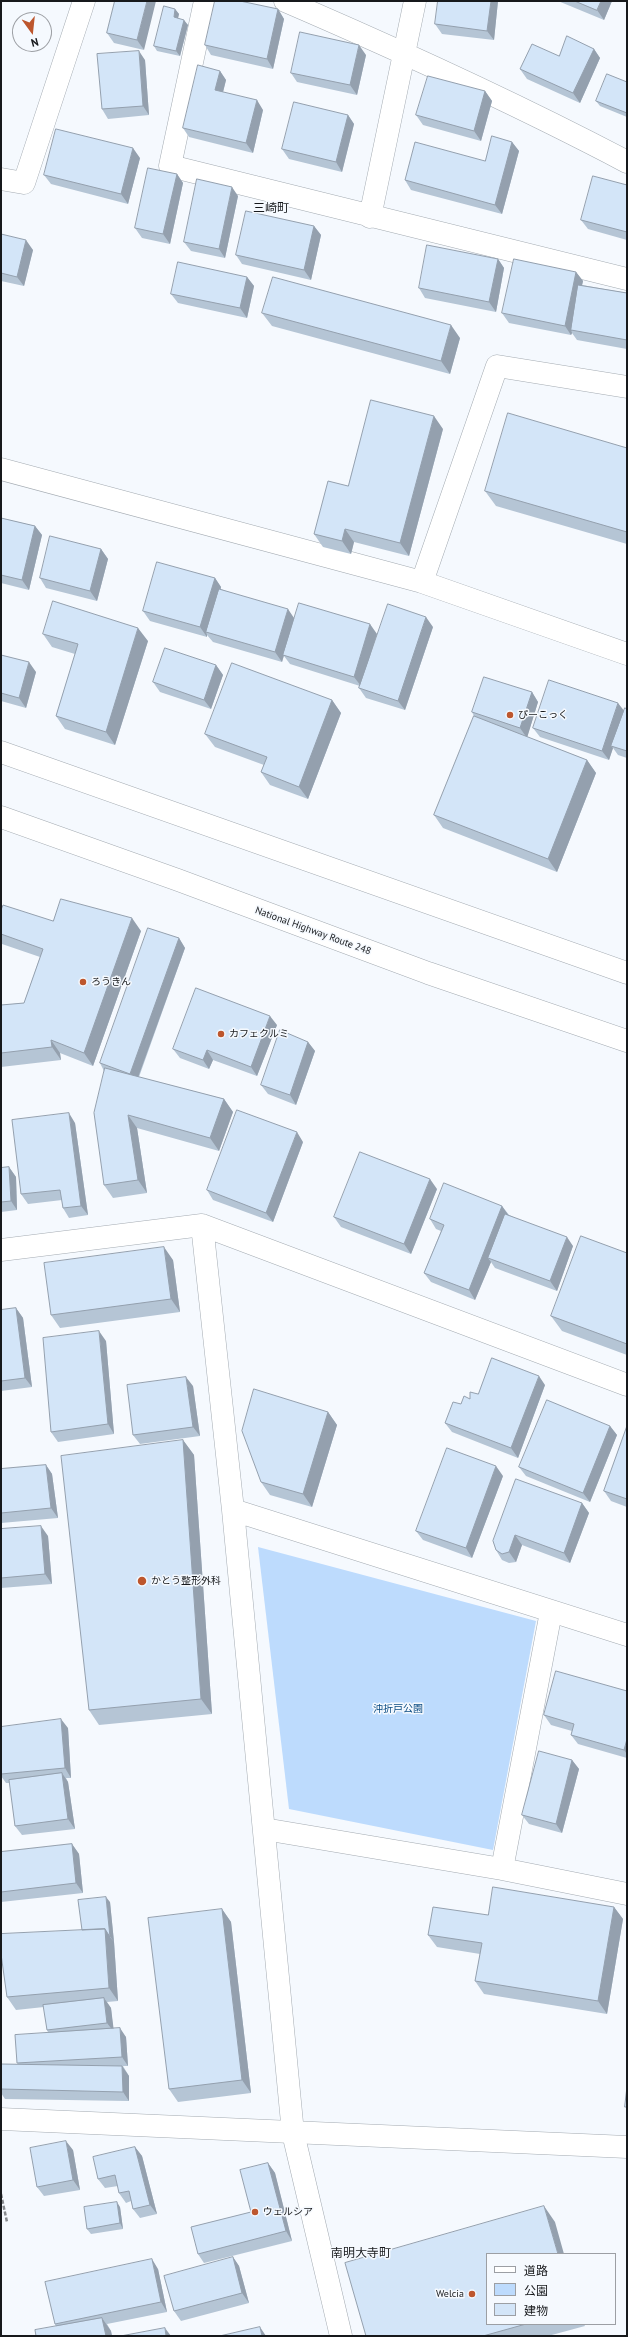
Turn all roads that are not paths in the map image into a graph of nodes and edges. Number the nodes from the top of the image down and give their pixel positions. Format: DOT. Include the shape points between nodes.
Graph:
graph roads {
  1 [pos="84,1"];
  2 [pos="205,1"];
  3 [pos="285,1"];
  4 [pos="415,1"];
  5 [pos="405,53"];
  6 [pos="627,162"];
  7 [pos="1,180"];
  8 [pos="370,217"];
  9 [pos="627,279"];
  10 [pos="627,387"];
  11 [pos="1,469"];
  12 [pos="422,582"];
  13 [pos="627,654"];
  14 [pos="1,752"];
  15 [pos="1,818"];
  16 [pos="627,973"];
  17 [pos="627,1041"];
  18 [pos="202,1225"];
  19 [pos="1,1250"];
  20 [pos="627,1385"];
  21 [pos="233,1510"];
  22 [pos="551,1612"];
  23 [pos="627,1635"];
  24 [pos="264,1829"];
  25 [pos="502,1869"];
  26 [pos="627,1894"];
  27 [pos="1,2119"];
  28 [pos="293,2133"];
  29 [pos="627,2147"];
  30 [pos="341,2336"];
  1 -- 7 [label="main road" via="24,183"];
  2 -- 8 [label="main road" via="170,166"];
  3 -- 5 [label="main road"];
  4 -- 5 [label="main road"];
  5 -- 6 [label="main road" via="543,118"];
  5 -- 8 [label="main road"];
  8 -- 9 [label="main road"];
  10 -- 12 [label="main road" via="497,366"];
  11 -- 12 [label="main road"];
  12 -- 13 [label="main road"];
  14 -- 16 [label="main road"];
  15 -- 17 [label="main road, National Highway Route 248" via="178,880 428,973"];
  18 -- 19 [label="main road"];
  18 -- 20 [label="main road"];
  18 -- 21 [label="main road"];
  21 -- 22 [label="main road"];
  21 -- 24 [label="main road"];
  22 -- 23 [label="main road"];
  22 -- 25 [label="main road"];
  24 -- 25 [label="main road"];
  24 -- 28 [label="main road"];
  25 -- 26 [label="main road"];
  27 -- 28 [label="main road"];
  28 -- 29 [label="main road"];
  28 -- 30 [label="main road"];
}
